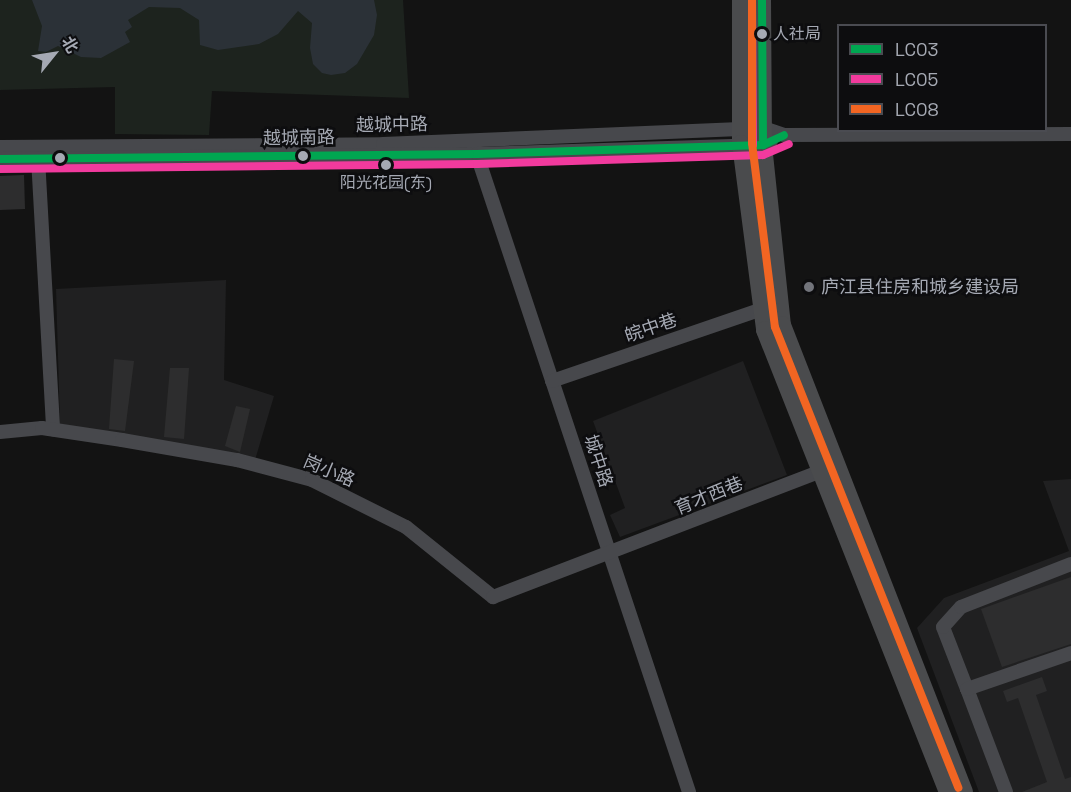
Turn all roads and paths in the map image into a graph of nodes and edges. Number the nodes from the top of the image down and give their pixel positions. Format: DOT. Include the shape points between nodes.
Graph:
graph roads {
  1 [pos="741,0"];
  2 [pos="762,0"];
  3 [pos="1071,134"];
  4 [pos="763,136"];
  5 [pos="741,137"];
  6 [pos="0,147"];
  7 [pos="475,148"];
  8 [pos="38,158"];
  9 [pos="0,159"];
  10 [pos="762,309"];
  11 [pos="552,381"];
  12 [pos="53,430"];
  13 [pos="0,432"];
  14 [pos="821,471"];
  15 [pos="610,555"];
  16 [pos="1071,564"];
  17 [pos="1071,653"];
  18 [pos="968,689"];
  19 [pos="689,792"];
  20 [pos="948,792"];
  21 [pos="964,792"];
  22 [pos="1006,792"];
  1 -- 5 [label="main road"];
  2 -- 4 [label="main road"];
  3 -- 4 [label="street, 越城中路"];
  4 -- 5 [label="street, 越城中路"];
  4 -- 21 [label="main road" via="782,325"];
  5 -- 7 [label="street, 越城中路"];
  5 -- 10 [label="main road"];
  6 -- 7 [label="street, 越城中路"];
  7 -- 8 [label="street, 越城南路"];
  7 -- 11 [label="street, 城中路"];
  8 -- 9 [label="street, 越城南路"];
  8 -- 12 [label="street"];
  10 -- 11 [label="street, 皖中巷"];
  10 -- 14 [label="main road" via="765,330"];
  11 -- 15 [label="street, 城中路"];
  12 -- 13 [label="street, 岗小路"];
  12 -- 15 [label="street, 岗小路" via="237,460 312,480 406,527 493,597"];
  14 -- 15 [label="street, 育才西巷"];
  14 -- 20 [label="main road"];
  15 -- 19 [label="street, 城中路"];
  16 -- 18 [label="street" via="961,607 942,627"];
  17 -- 18 [label="street"];
  18 -- 22 [label="street"];
}
